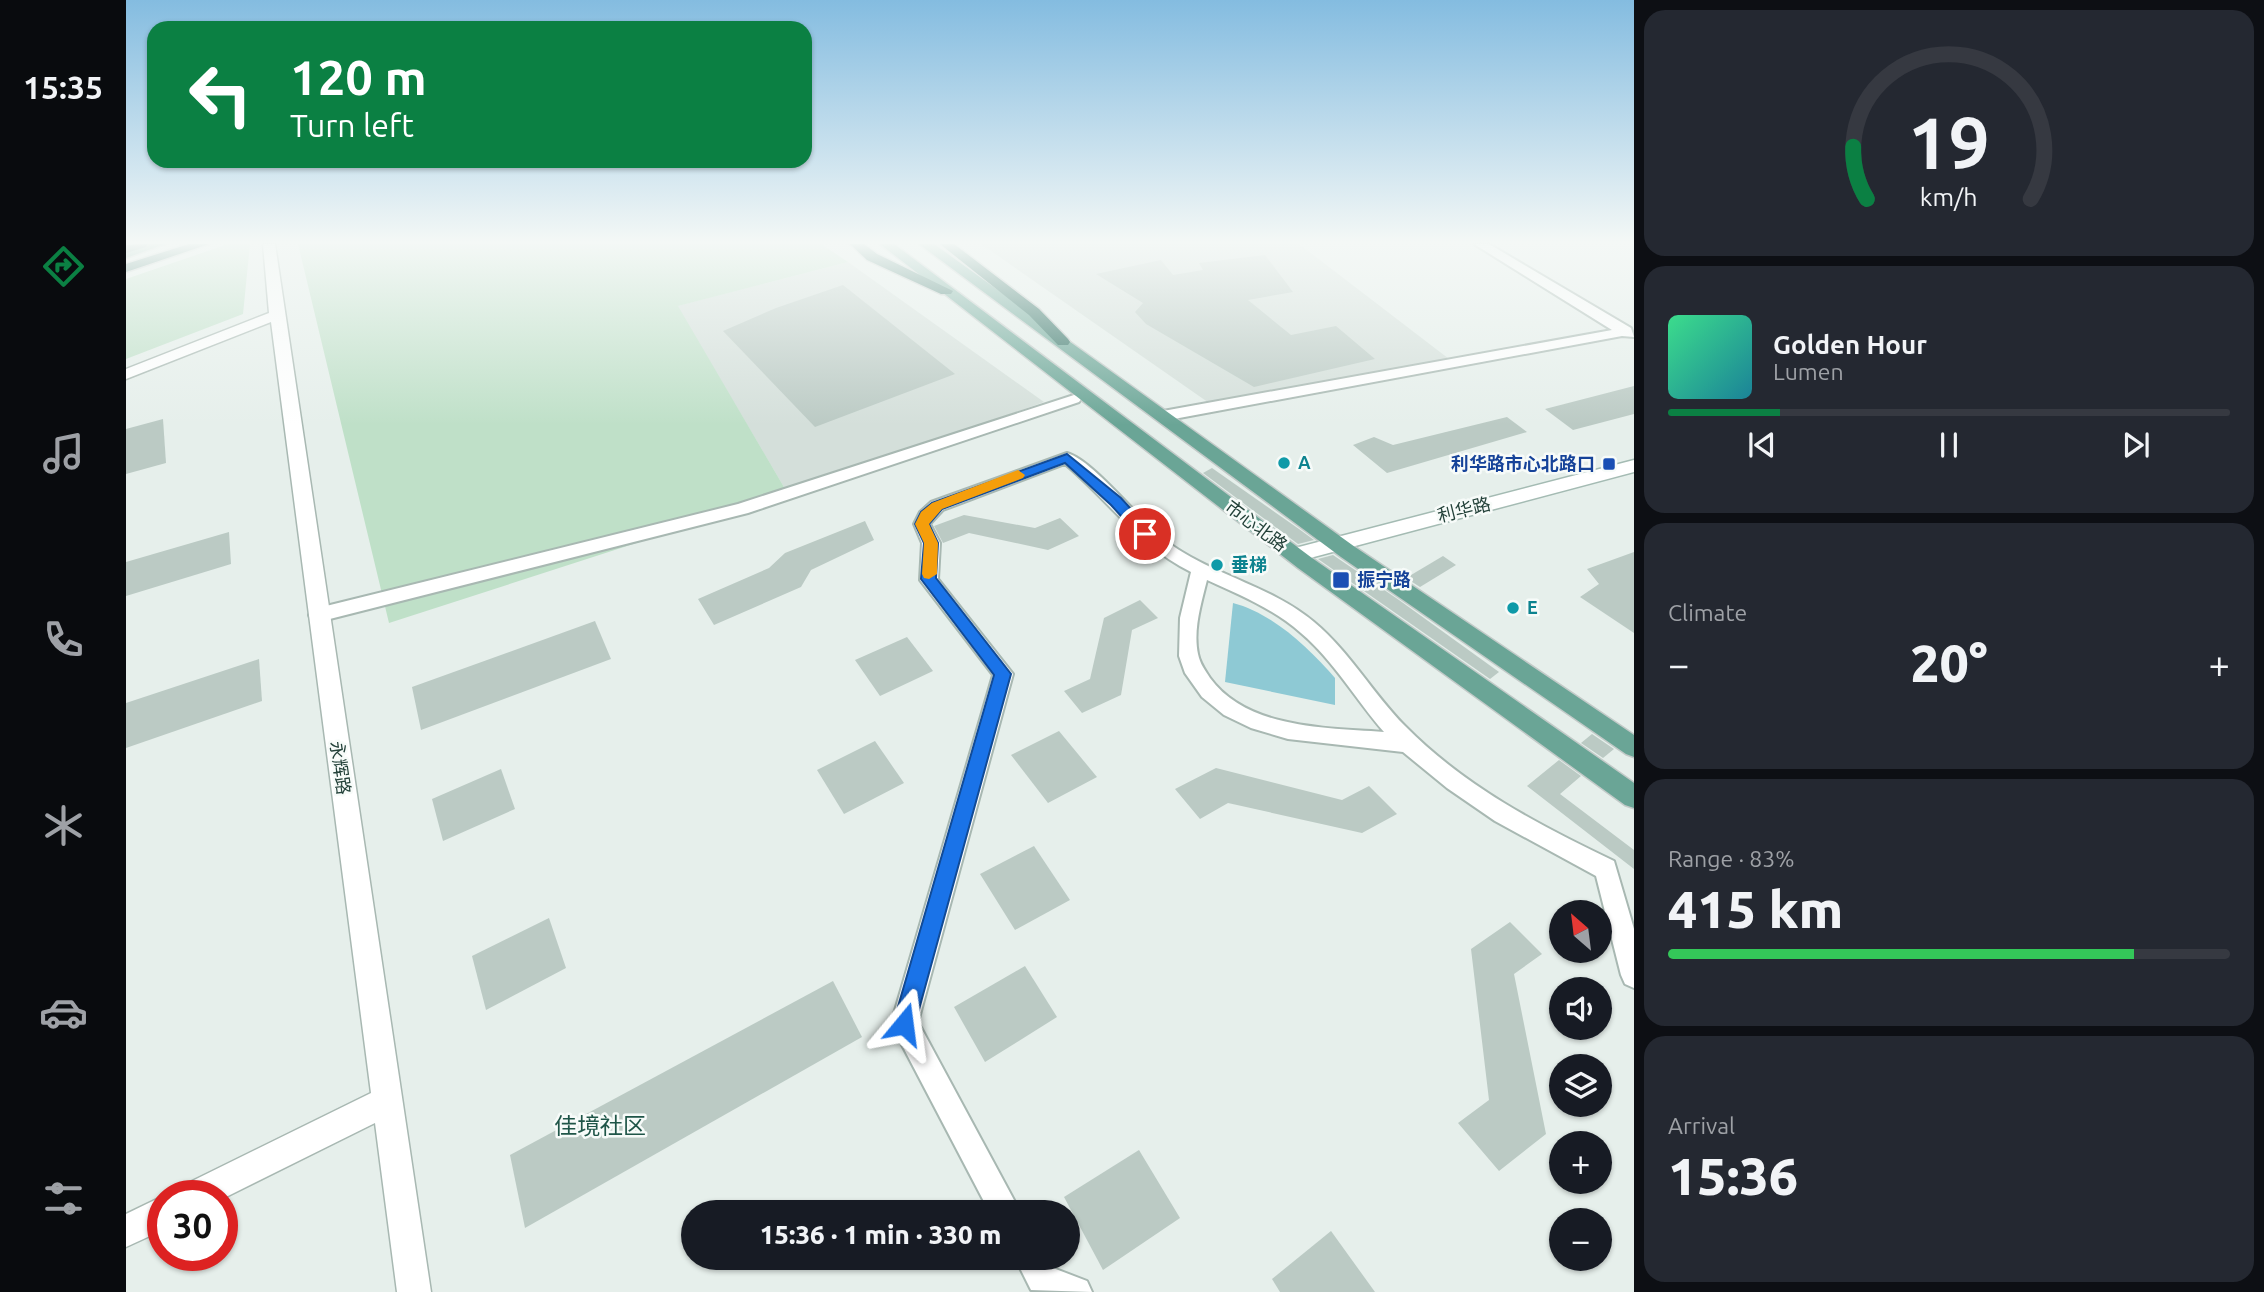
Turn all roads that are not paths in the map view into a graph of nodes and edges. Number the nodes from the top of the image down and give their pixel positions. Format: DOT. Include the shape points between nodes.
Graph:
graph roads {
  1 [pos="275,304"];
  2 [pos="962,304"];
  3 [pos="1010,304"];
  4 [pos="1024,304"];
  5 [pos="1580,304"];
  6 [pos="276,315"];
  7 [pos="1630,334"];
  8 [pos="1063,342"];
  9 [pos="126,374"];
  10 [pos="1074,399"];
  11 [pos="1163,416"];
  12 [pos="1634,467"];
  13 [pos="1634,478"];
  14 [pos="1342,548"];
  15 [pos="1300,559"];
  16 [pos="1201,568"];
  17 [pos="318,615"];
  18 [pos="1408,743"];
  19 [pos="1634,747"];
  20 [pos="1634,797"];
  21 [pos="1634,975"];
  22 [pos="387,1101"];
  23 [pos="227,1180"];
  24 [pos="999,1200"];
  25 [pos="147,1220"];
  26 [pos="126,1231"];
  27 [pos="1037,1270"];
  28 [pos="414,1292"];
  29 [pos="1076,1292"];
  1 -- 6 [label="street, 永辉路"];
  2 -- 15 [label="main road, 市心北路"];
  3 -- 8 [label="main road, 市心北路"];
  4 -- 8 [label="highway"];
  5 -- 7 [label="street"];
  6 -- 9 [label="street"];
  6 -- 17 [label="street, 永辉路"];
  7 -- 11 [label="street"];
  8 -- 11 [label="main road, 市心北路"];
  10 -- 17 [label="street" via="741,509"];
  11 -- 14 [label="main road, 市心北路"];
  12 -- 14 [label="street, 利华路"];
  13 -- 14 [label="street, 利华路"];
  14 -- 15 [label="street, 利华路"];
  14 -- 19 [label="main road, 市心北路"];
  15 -- 20 [label="main road, 市心北路"];
  16 -- 18 [label="street" via="1307,627"];
  16 -- 18 [label="street" via="1187,632 1191,666 1213,694 1243,718 1291,732"];
  16 -- 24 [label="street" via="1145,534 1067,458 937,506 922,524 931,543 929,579 1003,674 904,1024"];
  17 -- 22 [label="street, 永辉路"];
  18 -- 21 [label="street" via="1472,793 1544,839 1606,869"];
  22 -- 23 [label="street"];
  22 -- 28 [label="street, 永辉路"];
  25 -- 26 [label="street"];
  27 -- 29 [label="street" via="1042,1279"];
}
